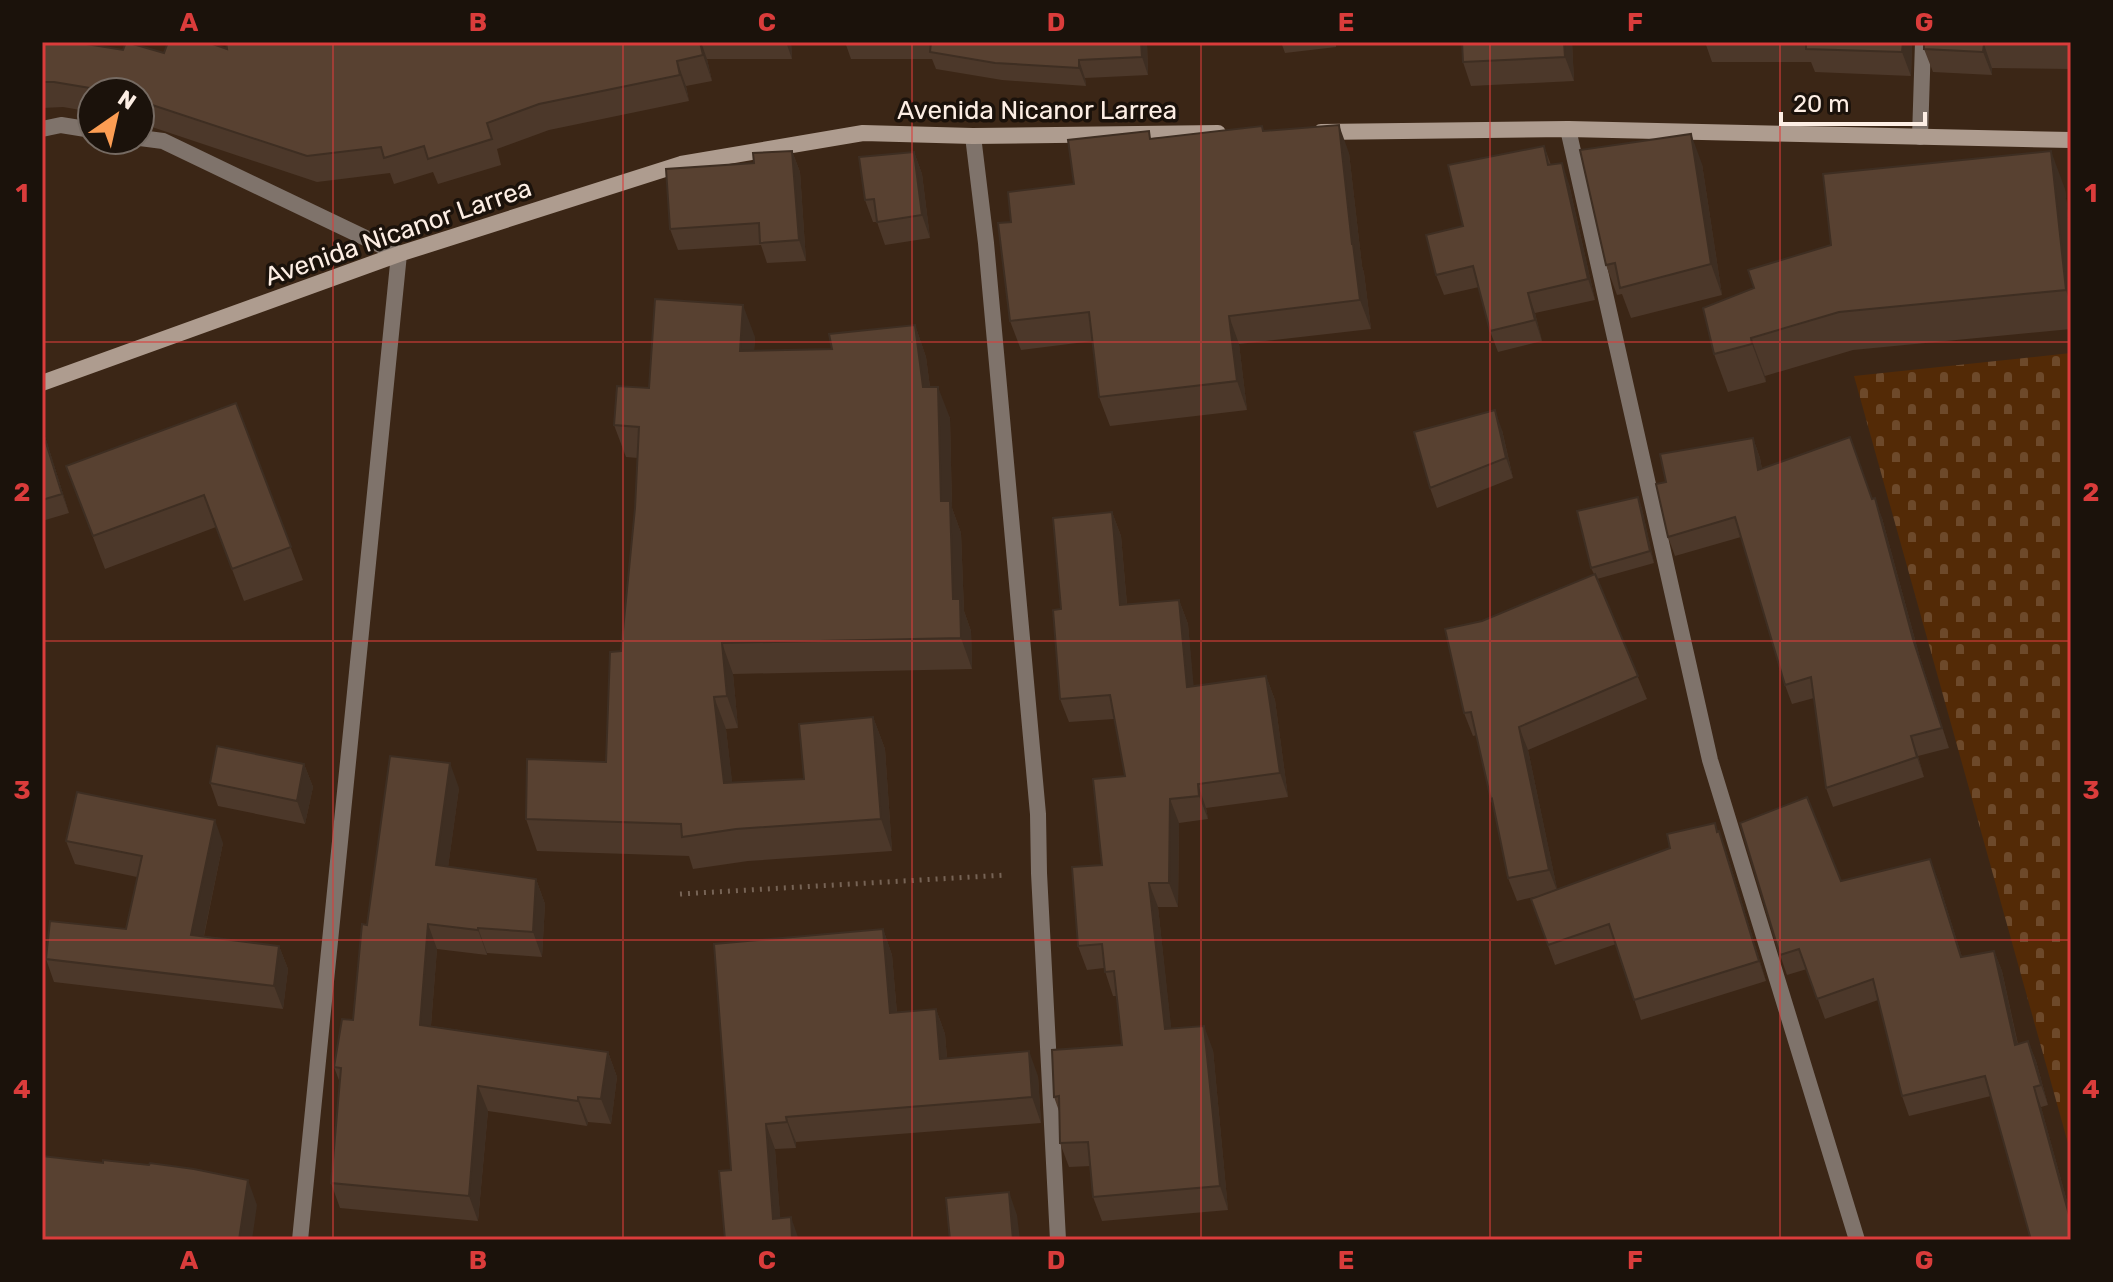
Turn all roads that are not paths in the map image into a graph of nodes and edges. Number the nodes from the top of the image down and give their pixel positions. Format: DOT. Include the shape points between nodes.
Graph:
graph roads {
  1 [pos="1923,42"];
  2 [pos="76,127"];
  3 [pos="42,129"];
  4 [pos="1568,129"];
  5 [pos="1302,132"];
  6 [pos="1239,133"];
  7 [pos="973,136"];
  8 [pos="1920,137"];
  9 [pos="156,140"];
  10 [pos="2071,140"];
  11 [pos="399,254"];
  12 [pos="42,383"];
  13 [pos="300,1240"];
  14 [pos="1058,1240"];
  15 [pos="1857,1240"];
  1 -- 8 [label="street"];
  2 -- 3 [label="street"];
  4 -- 5 [label="main road"];
  4 -- 8 [label="main road"];
  4 -- 15 [label="street" via="1710,760"];
  6 -- 7 [label="main road, Avenida Nicanor Larrea"];
  7 -- 11 [label="main road, Avenida Nicanor Larrea" via="863,133 681,164"];
  7 -- 14 [label="street" via="1038,814"];
  8 -- 10 [label="main road"];
  9 -- 11 [label="street"];
  11 -- 12 [label="main road, Avenida Nicanor Larrea"];
  11 -- 13 [label="street"];
}
